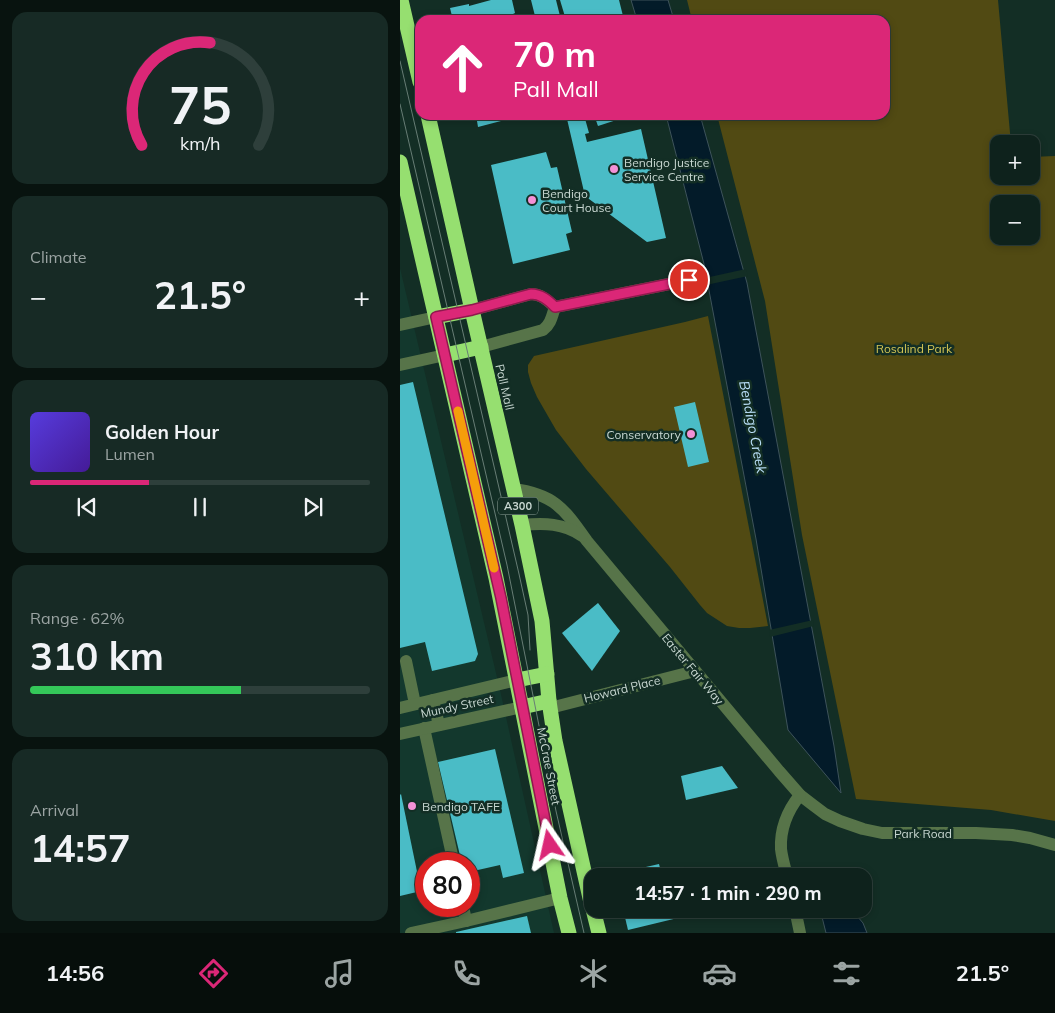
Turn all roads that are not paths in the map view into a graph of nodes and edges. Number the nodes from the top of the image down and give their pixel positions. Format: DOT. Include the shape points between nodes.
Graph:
graph roads {
  1 [pos="401,0"];
  2 [pos="415,60"];
  3 [pos="429,120"];
  4 [pos="400,162"];
  5 [pos="689,280"];
  6 [pos="555,307"];
  7 [pos="472,310"];
  8 [pos="436,317"];
  9 [pos="400,325"];
  10 [pos="480,347"];
  11 [pos="445,355"];
  12 [pos="400,365"];
  13 [pos="514,489"];
  14 [pos="522,525"];
  15 [pos="587,541"];
  16 [pos="406,661"];
  17 [pos="547,670"];
  18 [pos="694,671"];
  19 [pos="517,680"];
  20 [pos="433,700"];
  21 [pos="415,704"];
  22 [pos="550,705"];
  23 [pos="522,707"];
  24 [pos="400,708"];
  25 [pos="439,725"];
  26 [pos="424,728"];
  27 [pos="400,734"];
  28 [pos="800,794"];
  29 [pos="1055,845"];
  30 [pos="451,852"];
  31 [pos="785,868"];
  32 [pos="584,869"];
  33 [pos="560,898"];
  34 [pos="465,917"];
  35 [pos="595,918"];
  36 [pos="797,918"];
  37 [pos="466,921"];
  38 [pos="411,933"];
  39 [pos="568,933"];
  40 [pos="599,933"];
  41 [pos="800,933"];
  1 -- 2 [label="highway"];
  3 -- 7 [label="highway, Pall Mall / A300"];
  4 -- 8 [label="highway, A300"];
  5 -- 6 [label="street"];
  6 -- 7 [label="street" via="534,294"];
  6 -- 10 [label="street" via="550,322 543,330"];
  7 -- 8 [label="highway"];
  7 -- 10 [label="highway, Pall Mall / A300"];
  8 -- 9 [label="street"];
  8 -- 11 [label="highway, A300"];
  10 -- 11 [label="highway"];
  10 -- 13 [label="highway, Pall Mall / A300"];
  11 -- 12 [label="street"];
  11 -- 19 [label="highway, McCrae Street / A300"];
  13 -- 14 [label="highway, Pall Mall / A300"];
  13 -- 15 [label="street, Easter Fair Way" via="535,493 557,504"];
  14 -- 15 [label="street, Easter Fair Way" via="562,526"];
  14 -- 17 [label="highway, Pall Mall / A300" via="542,620"];
  15 -- 18 [label="street, Easter Fair Way"];
  16 -- 21 [label="street"];
  17 -- 19 [label="highway, Mundy Street"];
  17 -- 22 [label="highway, McCrae Street / A300"];
  18 -- 22 [label="street, Howard Place"];
  18 -- 28 [label="street, Easter Fair Way"];
  19 -- 20 [label="street, Mundy Street"];
  19 -- 23 [label="highway, McCrae Street / A300"];
  20 -- 21 [label="street, Mundy Street"];
  20 -- 25 [label="street"];
  21 -- 24 [label="street, Mundy Street"];
  22 -- 23 [label="highway, Mundy Street"];
  22 -- 32 [label="highway, McCrae Street / A300"];
  23 -- 25 [label="street, Mundy Street"];
  23 -- 33 [label="highway, McCrae Street / A300"];
  25 -- 26 [label="street, Mundy Street"];
  26 -- 27 [label="street, Mundy Street"];
  26 -- 30 [label="street"];
  28 -- 29 [label="street, Park Road" via="825,814 862,829 882,833 1012,835"];
  28 -- 31 [label="street" via="787,815 782,837"];
  33 -- 37 [label="street"];
  33 -- 39 [label="highway, McCrae Street / A300"];
  34 -- 37 [label="street"];
  35 -- 40 [label="highway, McCrae Street / A300"];
  36 -- 41 [label="street"];
  37 -- 38 [label="street"];
}
